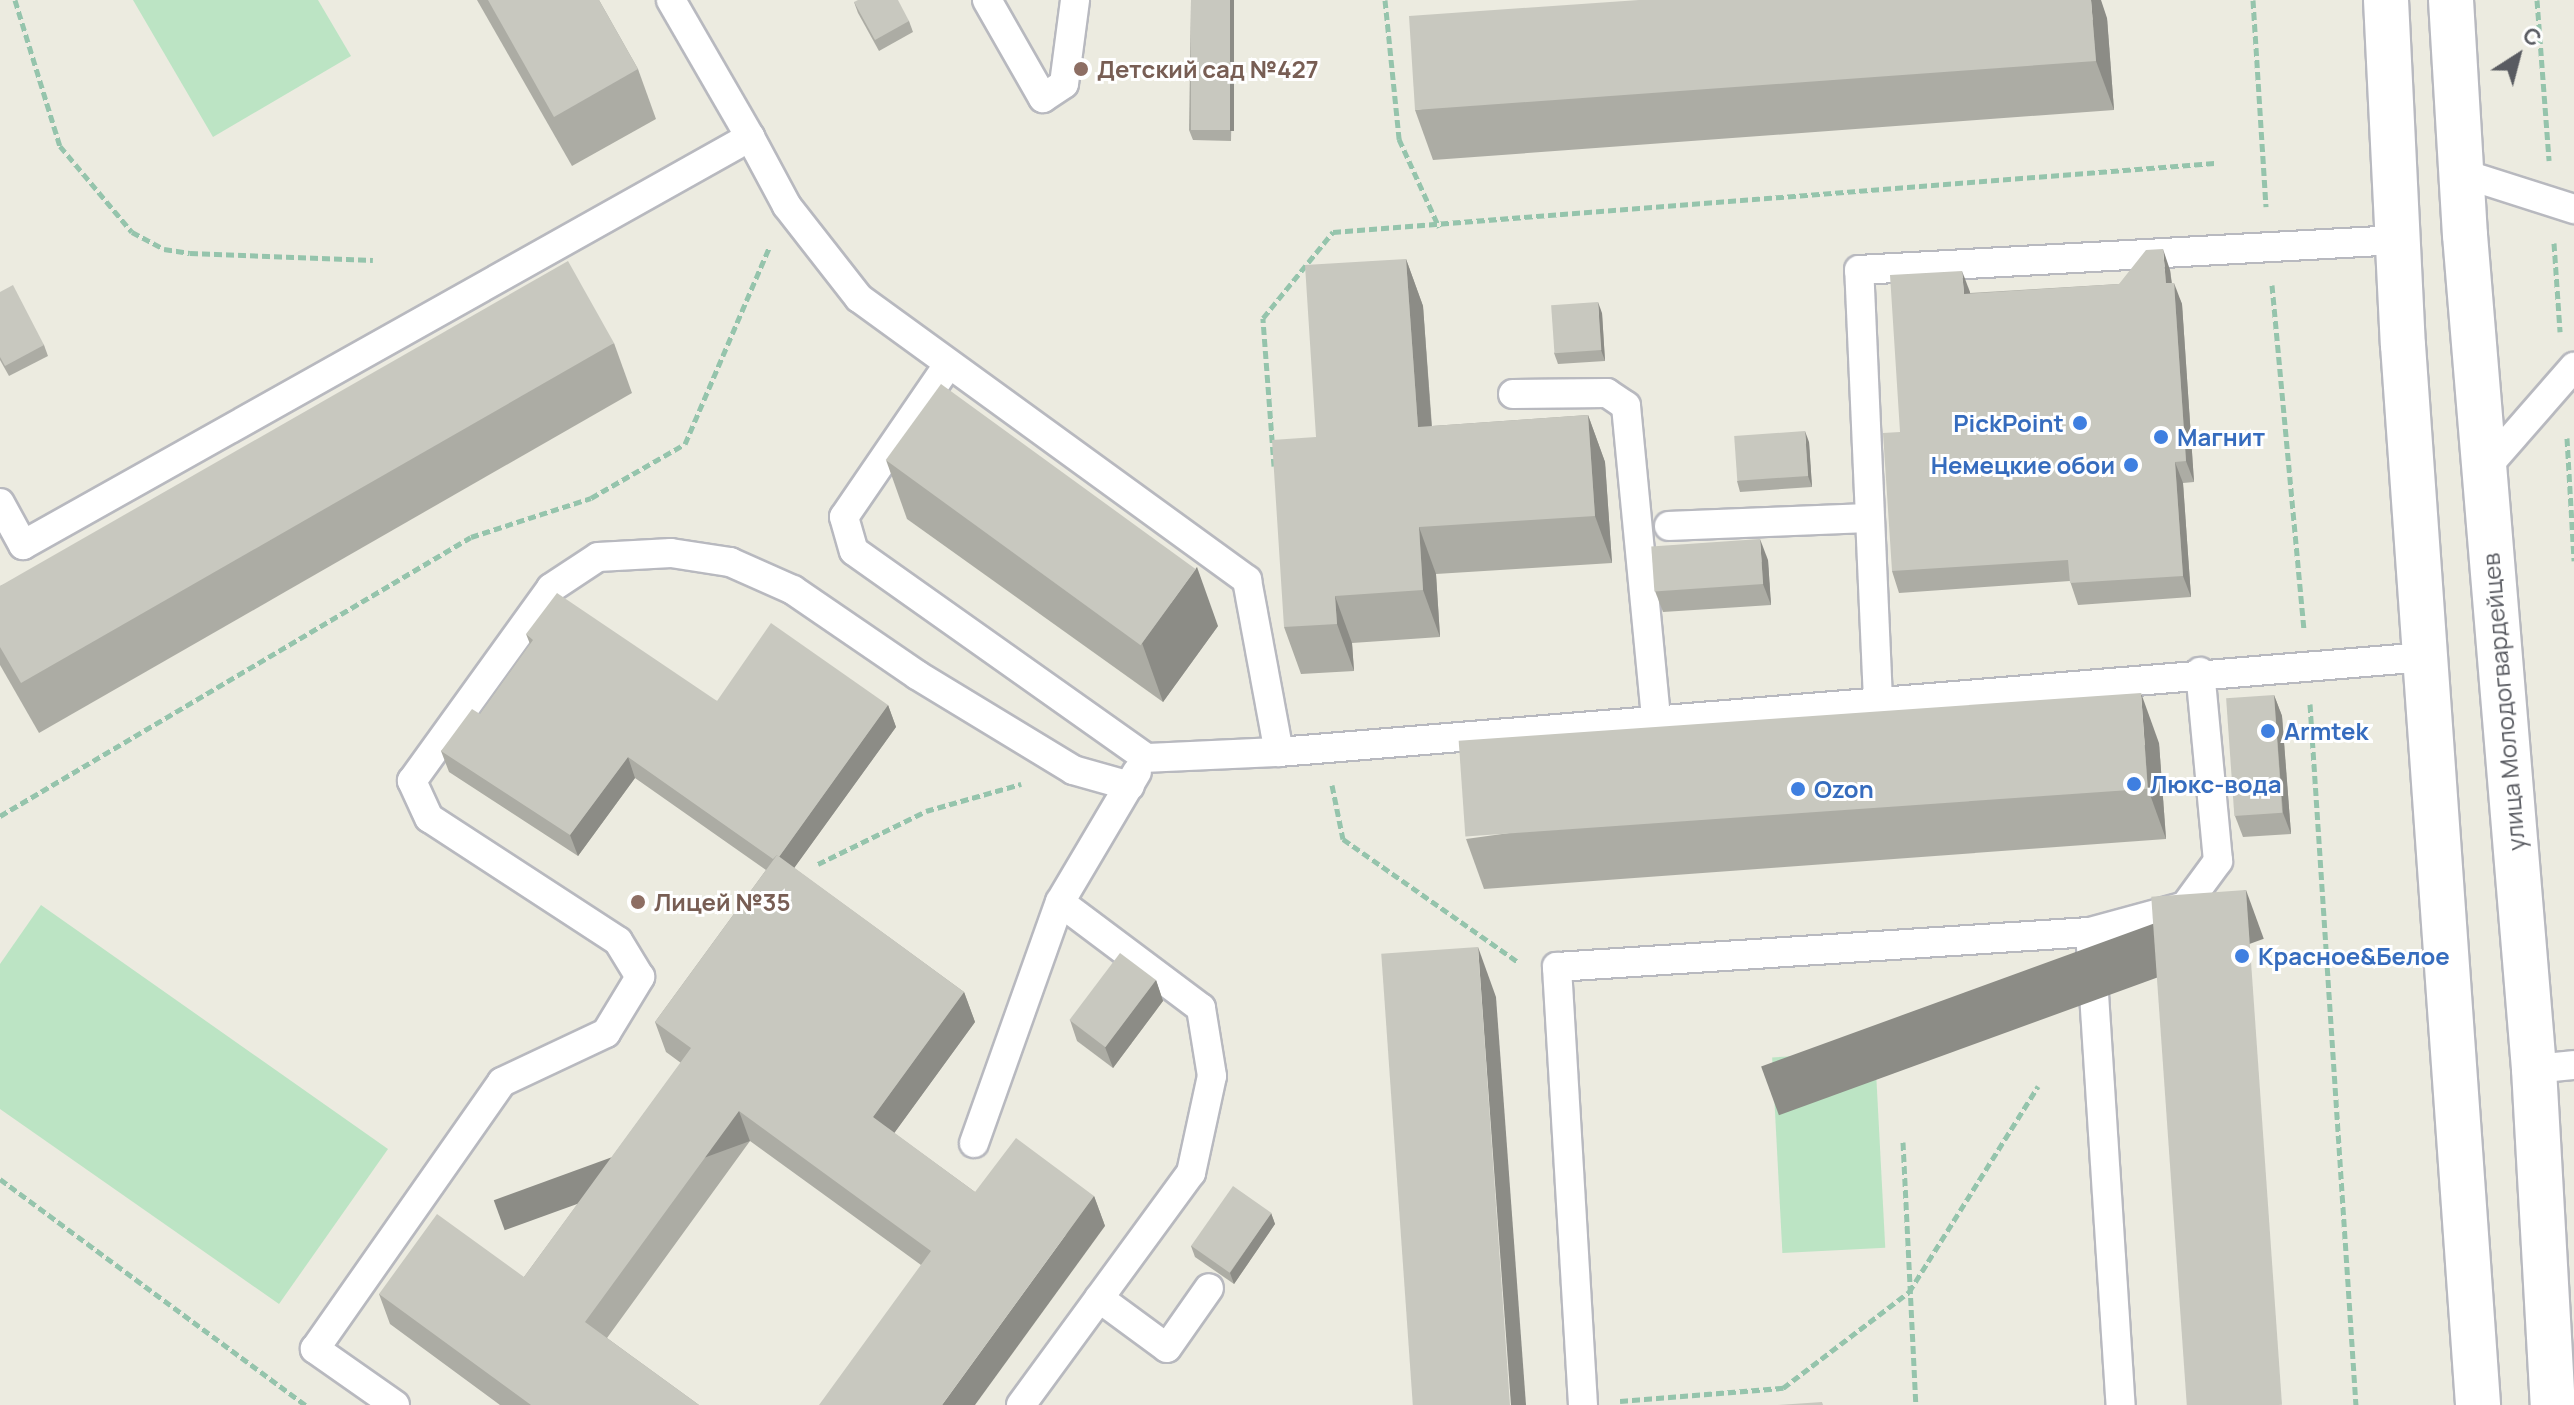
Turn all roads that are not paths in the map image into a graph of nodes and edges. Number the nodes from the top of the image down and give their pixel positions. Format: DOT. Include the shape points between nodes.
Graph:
graph roads {
  1 [pos="671,0"];
  2 [pos="987,0"];
  3 [pos="1075,0"];
  4 [pos="2386,0"];
  5 [pos="2451,0"];
  6 [pos="750,137"];
  7 [pos="2461,173"];
  8 [pos="2563,205"];
  9 [pos="2465,235"];
  10 [pos="2398,240"];
  11 [pos="948,365"];
  12 [pos="2569,374"];
  13 [pos="1513,394"];
  14 [pos="2484,470"];
  15 [pos="0,503"];
  16 [pos="1867,518"];
  17 [pos="1669,526"];
  18 [pos="12,552"];
  19 [pos="2424,657"];
  20 [pos="2200,672"];
  21 [pos="1878,700"];
  22 [pos="1656,719"];
  23 [pos="1279,752"];
  24 [pos="1146,758"];
  25 [pos="1130,786"];
  26 [pos="1060,902"];
  27 [pos="2090,932"];
  28 [pos="2554,1067"];
  29 [pos="974,1143"];
  30 [pos="1209,1288"];
  31 [pos="1099,1298"];
  32 [pos="1583,1404"];
  33 [pos="395,1405"];
  34 [pos="1021,1405"];
  35 [pos="2121,1405"];
  36 [pos="2478,1405"];
  37 [pos="2553,1405"];
  1 -- 6 [label="lane"];
  2 -- 3 [label="lane" via="1043,98 1064,84"];
  4 -- 10 [label="main road"];
  5 -- 7 [label="main road, улица Молодогвардейцев"];
  6 -- 11 [label="lane" via="787,206 859,298"];
  6 -- 18 [label="lane"];
  7 -- 8 [label="lane"];
  7 -- 9 [label="main road, улица Молодогвардейцев"];
  9 -- 10 [label="main road"];
  9 -- 14 [label="main road, улица Молодогвардейцев"];
  10 -- 16 [label="lane" via="1859,270"];
  10 -- 19 [label="main road"];
  11 -- 23 [label="lane" via="1247,580"];
  11 -- 24 [label="lane" via="844,517 854,551"];
  12 -- 14 [label="lane"];
  13 -- 22 [label="lane" via="1607,393 1626,406"];
  14 -- 28 [label="main road, улица Молодогвардейцев"];
  15 -- 18 [label="lane"];
  16 -- 17 [label="lane"];
  16 -- 21 [label="lane"];
  19 -- 20 [label="lane"];
  19 -- 36 [label="main road"];
  20 -- 21 [label="lane"];
  20 -- 27 [label="lane" via="2218,861 2185,906"];
  21 -- 22 [label="lane"];
  22 -- 23 [label="lane"];
  23 -- 24 [label="lane"];
  24 -- 25 [label="lane"];
  25 -- 26 [label="lane"];
  25 -- 33 [label="lane" via="1073,770 917,675 793,590 730,562 671,553 598,557 551,588 412,781 429,818 618,941 640,977 606,1033 502,1082 315,1349"];
  26 -- 29 [label="lane"];
  26 -- 31 [label="lane" via="1201,1008 1212,1076 1191,1173"];
  27 -- 32 [label="lane" via="1557,967"];
  27 -- 35 [label="lane"];
  28 -- 37 [label="main road, улица Молодогвардейцев"];
  30 -- 31 [label="lane" via="1167,1348"];
  31 -- 34 [label="lane"];
}
